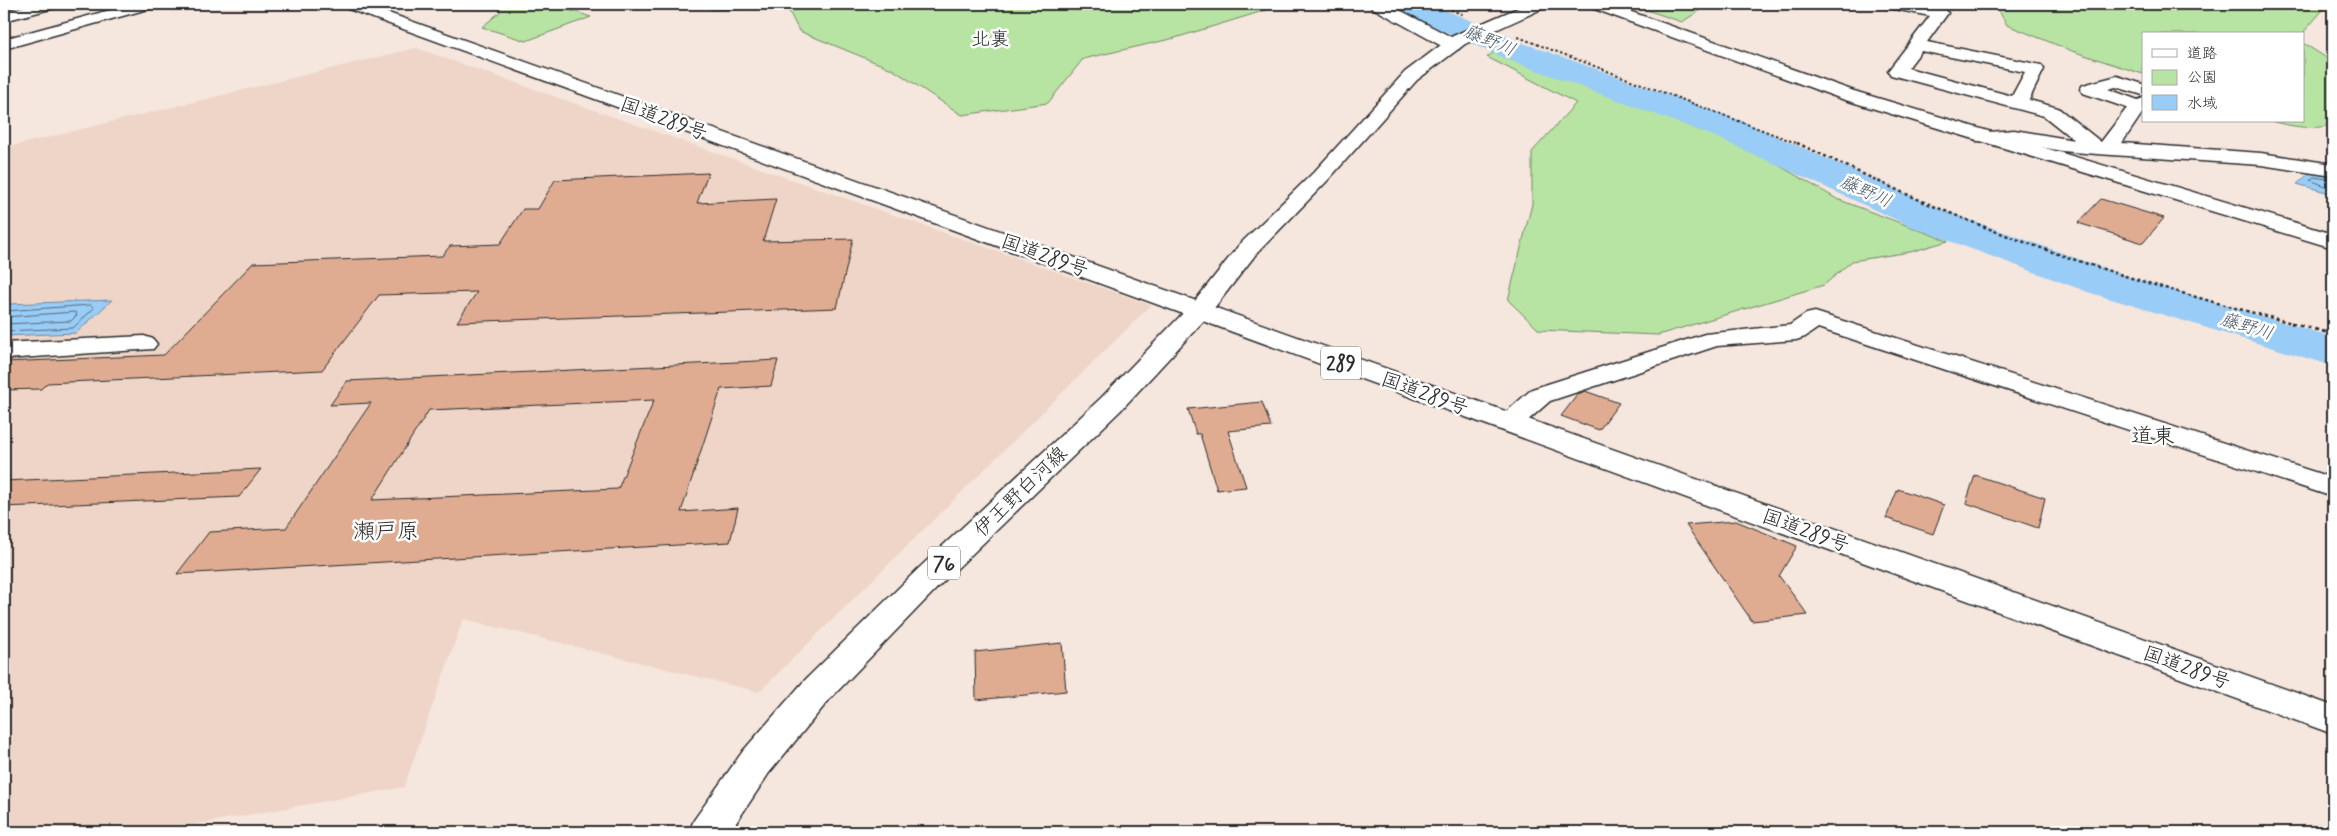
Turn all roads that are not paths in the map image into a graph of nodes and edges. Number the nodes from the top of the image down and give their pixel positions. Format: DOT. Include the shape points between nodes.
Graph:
graph roads {
  1 [pos="52,4"];
  2 [pos="149,4"];
  3 [pos="349,4"];
  4 [pos="1377,4"];
  5 [pos="1540,4"];
  6 [pos="1595,4"];
  7 [pos="1890,4"];
  8 [pos="1932,7"];
  9 [pos="4,16"];
  10 [pos="9,39"];
  11 [pos="1456,42"];
  12 [pos="1916,45"];
  13 [pos="2141,100"];
  14 [pos="2018,103"];
  15 [pos="1984,137"];
  16 [pos="2103,148"];
  17 [pos="2333,170"];
  18 [pos="2333,241"];
  19 [pos="1199,311"];
  20 [pos="144,344"];
  21 [pos="4,351"];
  22 [pos="1508,423"];
  23 [pos="2333,488"];
  24 [pos="2333,720"];
  25 [pos="708,832"];
  1 -- 9 [label="main road"];
  2 -- 10 [label="main road"];
  3 -- 19 [label="main road, 国道289号 / 289"];
  4 -- 11 [label="main road"];
  5 -- 11 [label="main road, 伊王野白河線"];
  6 -- 15 [label="main road" via="1848,95"];
  7 -- 8 [label="main road"];
  8 -- 12 [label="main road" via="1940,13"];
  11 -- 19 [label="main road, 伊王野白河線" via="1411,76 1321,176 1248,249"];
  12 -- 14 [label="main road" via="1897,70"];
  12 -- 14 [label="main road" via="2035,69"];
  13 -- 16 [label="main road"];
  14 -- 16 [label="main road" via="2051,112"];
  15 -- 16 [label="main road" via="2014,136 2062,145"];
  15 -- 18 [label="main road"];
  16 -- 17 [label="main road" via="2261,159"];
  19 -- 22 [label="main road, 国道289号 / 289"];
  19 -- 25 [label="main road, 伊王野白河線 / 76" via="1111,404 930,576 818,690 756,762"];
  20 -- 21 [label="main road"];
  22 -- 23 [label="main road" via="1540,395 1714,339 1796,332 1815,319"];
  22 -- 24 [label="main road, 国道289号 / 289"];
}
